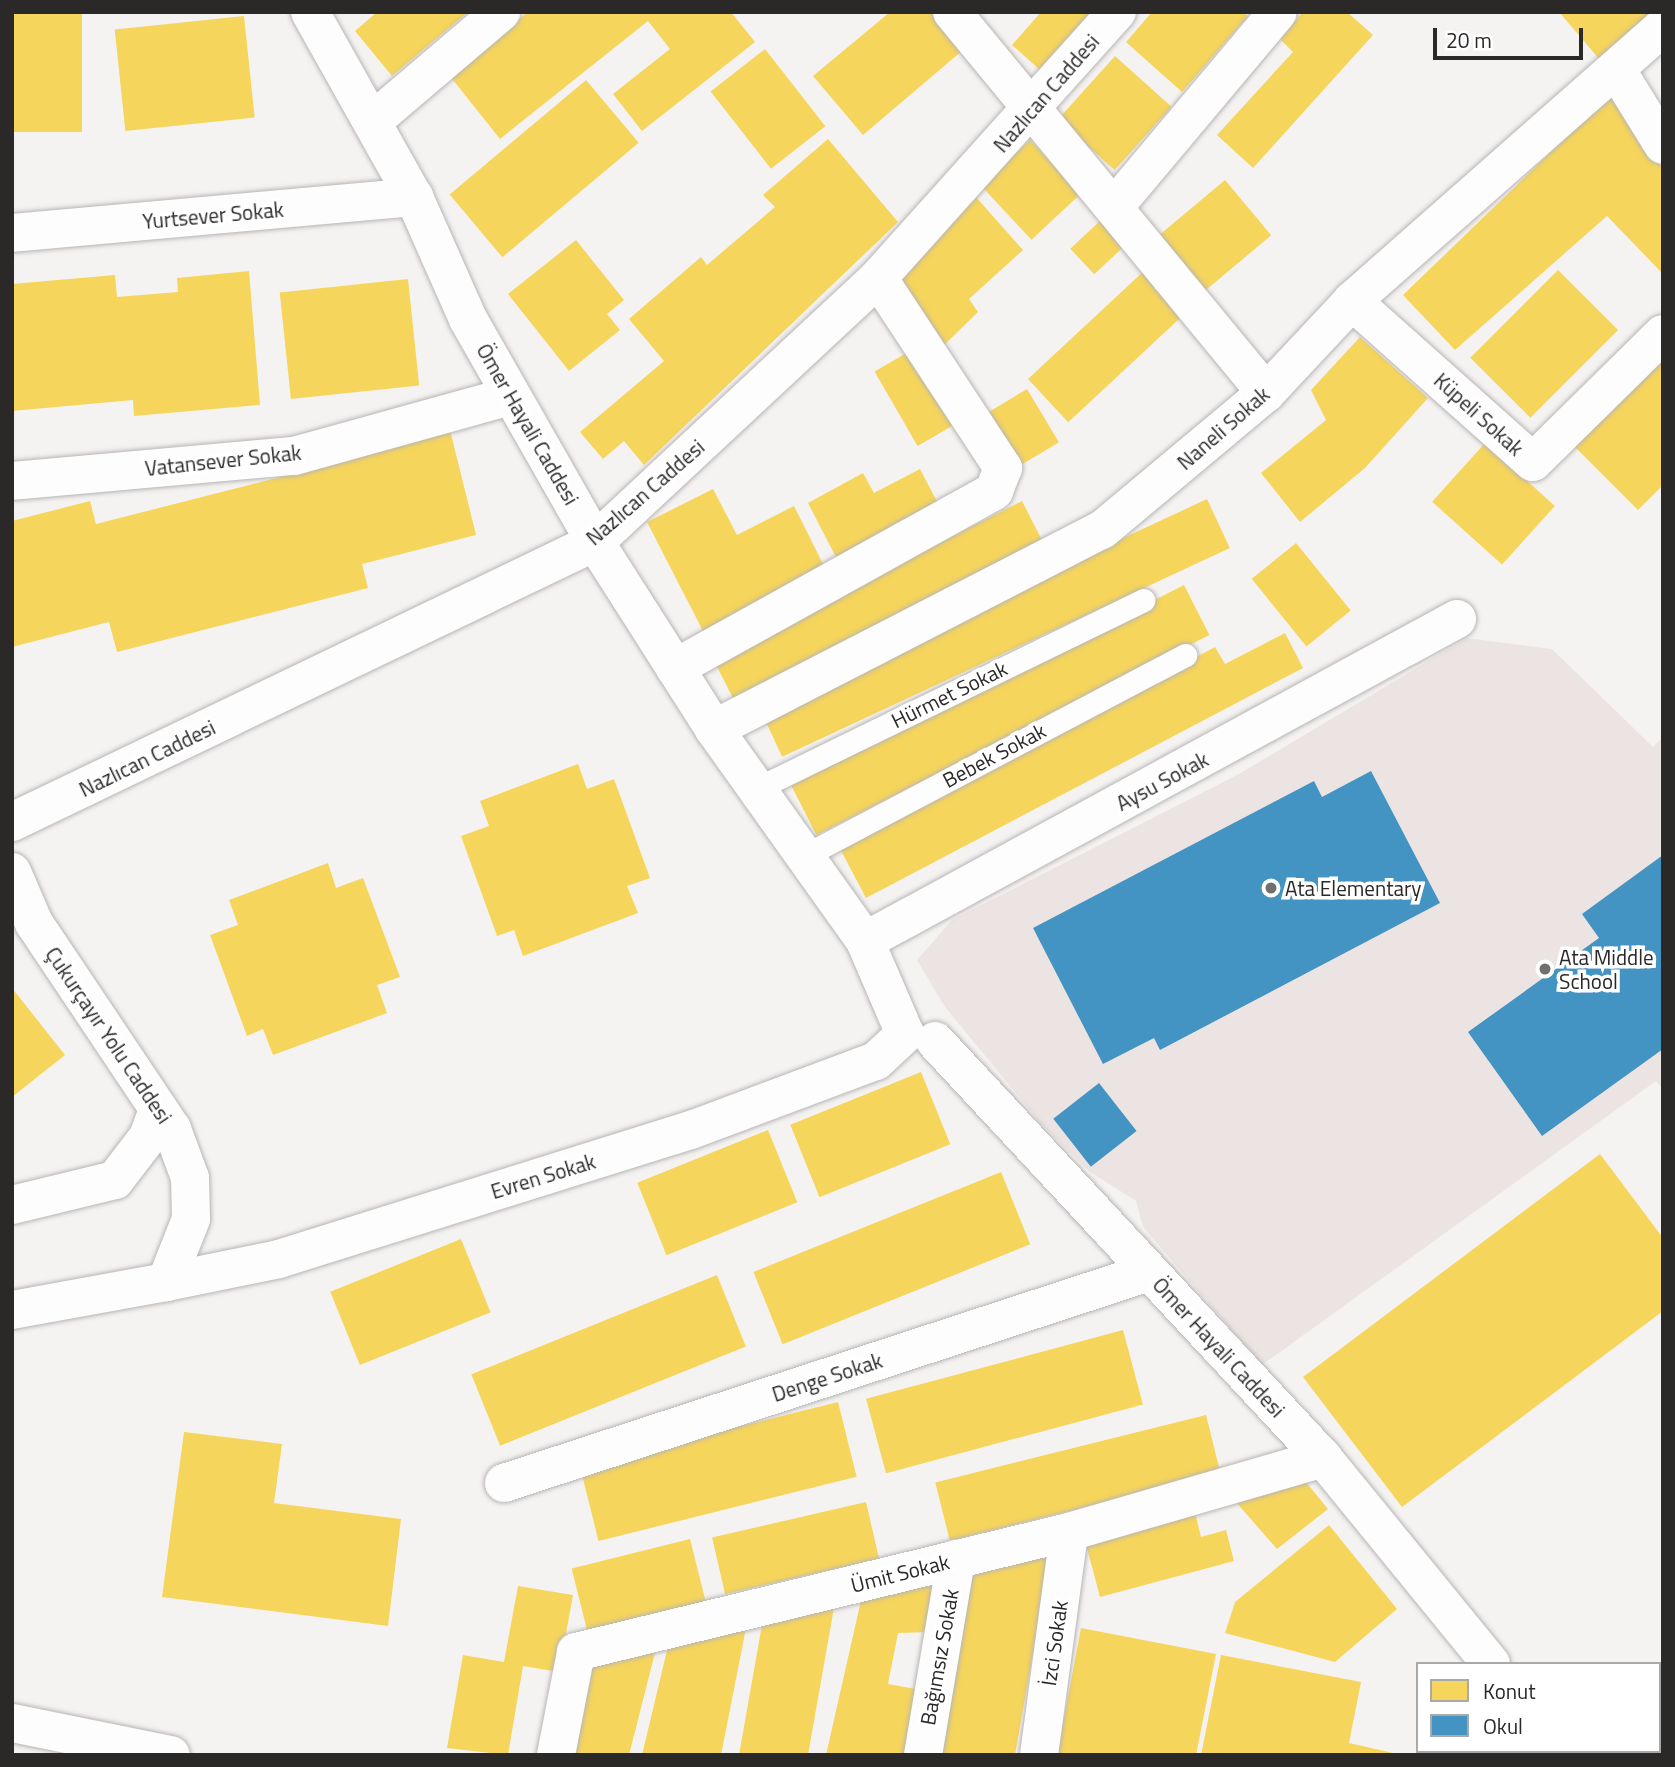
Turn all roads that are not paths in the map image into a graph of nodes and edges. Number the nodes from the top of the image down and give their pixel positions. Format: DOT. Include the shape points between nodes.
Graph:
graph roads {
  1 [pos="310,12"];
  2 [pos="501,12"];
  3 [pos="952,12"];
  4 [pos="1117,12"];
  5 [pos="1278,12"];
  6 [pos="1663,27"];
  7 [pos="1616,69"];
  8 [pos="1033,110"];
  9 [pos="374,120"];
  10 [pos="1663,145"];
  11 [pos="414,197"];
  12 [pos="1115,206"];
  13 [pos="12,233"];
  14 [pos="878,278"];
  15 [pos="1352,301"];
  16 [pos="1663,334"];
  17 [pos="1266,393"];
  18 [pos="512,396"];
  19 [pos="12,481"];
  20 [pos="595,542"];
  21 [pos="1143,600"];
  22 [pos="1457,619"];
  23 [pos="1185,655"];
  24 [pos="675,668"];
  25 [pos="714,729"];
  26 [pos="756,789"];
  27 [pos="12,822"];
  28 [pos="804,856"];
  29 [pos="12,872"];
  30 [pos="864,941"];
  31 [pos="920,1037"];
  32 [pos="158,1109"];
  33 [pos="12,1205"];
  34 [pos="1149,1272"];
  35 [pos="166,1282"];
  36 [pos="12,1310"];
  37 [pos="1323,1458"];
  38 [pos="504,1482"];
  39 [pos="1069,1532"];
  40 [pos="956,1559"];
  41 [pos="1489,1662"];
  42 [pos="12,1723"];
  43 [pos="171,1755"];
  44 [pos="556,1755"];
  45 [pos="923,1755"];
  46 [pos="1039,1755"];
  1 -- 9 [label="street, Ömer Hayali Caddesi"];
  2 -- 9 [label="street"];
  3 -- 8 [label="street"];
  4 -- 8 [label="street, Nazlıcan Caddesi"];
  5 -- 12 [label="street"];
  6 -- 7 [label="street, Naneli Sokak"];
  7 -- 10 [label="street"];
  7 -- 15 [label="street, Naneli Sokak"];
  8 -- 12 [label="street"];
  8 -- 14 [label="street, Nazlıcan Caddesi"];
  9 -- 11 [label="street, Ömer Hayali Caddesi"];
  11 -- 13 [label="street, Yurtsever Sokak"];
  11 -- 18 [label="street, Ömer Hayali Caddesi" via="468,319"];
  12 -- 17 [label="street"];
  14 -- 20 [label="street, Nazlıcan Caddesi"];
  14 -- 24 [label="street" via="1003,468 995,491"];
  15 -- 16 [label="street, Küpeli Sokak" via="1533,462"];
  15 -- 17 [label="street, Naneli Sokak"];
  17 -- 25 [label="street, Naneli Sokak" via="1102,530"];
  18 -- 19 [label="street, Vatansever Sokak" via="294,456"];
  18 -- 20 [label="street, Ömer Hayali Caddesi"];
  20 -- 24 [label="street, Ömer Hayali Caddesi"];
  20 -- 27 [label="street, Nazlıcan Caddesi"];
  21 -- 26 [label="lane, Hürmet Sokak"];
  22 -- 30 [label="street, Aysu Sokak"];
  23 -- 28 [label="lane, Bebek Sokak"];
  24 -- 25 [label="street, Ömer Hayali Caddesi"];
  25 -- 26 [label="street, Ömer Hayali Caddesi"];
  26 -- 28 [label="street, Ömer Hayali Caddesi"];
  28 -- 30 [label="street, Ömer Hayali Caddesi"];
  29 -- 32 [label="street, Çukurçayır Yolu Caddesi" via="34,923"];
  30 -- 31 [label="street, Ömer Hayali Caddesi"];
  31 -- 34 [label="street, Ömer Hayali Caddesi"];
  31 -- 35 [label="street, Evren Sokak" via="876,1061 691,1130 279,1259"];
  32 -- 33 [label="street" via="148,1137 115,1180"];
  32 -- 35 [label="street, Çukurçayır Yolu Caddesi" via="172,1129 190,1178 191,1219"];
  34 -- 37 [label="street, Ömer Hayali Caddesi"];
  34 -- 38 [label="street, Denge Sokak"];
  35 -- 36 [label="street, Evren Sokak"];
  37 -- 39 [label="street, Ümit Sokak"];
  37 -- 41 [label="street, Ömer Hayali Caddesi"];
  39 -- 40 [label="street, Ümit Sokak"];
  39 -- 46 [label="street, İzci Sokak"];
  40 -- 44 [label="street, Ümit Sokak" via="576,1652"];
  40 -- 45 [label="street, Bağımsız Sokak"];
  42 -- 43 [label="street"];
}
